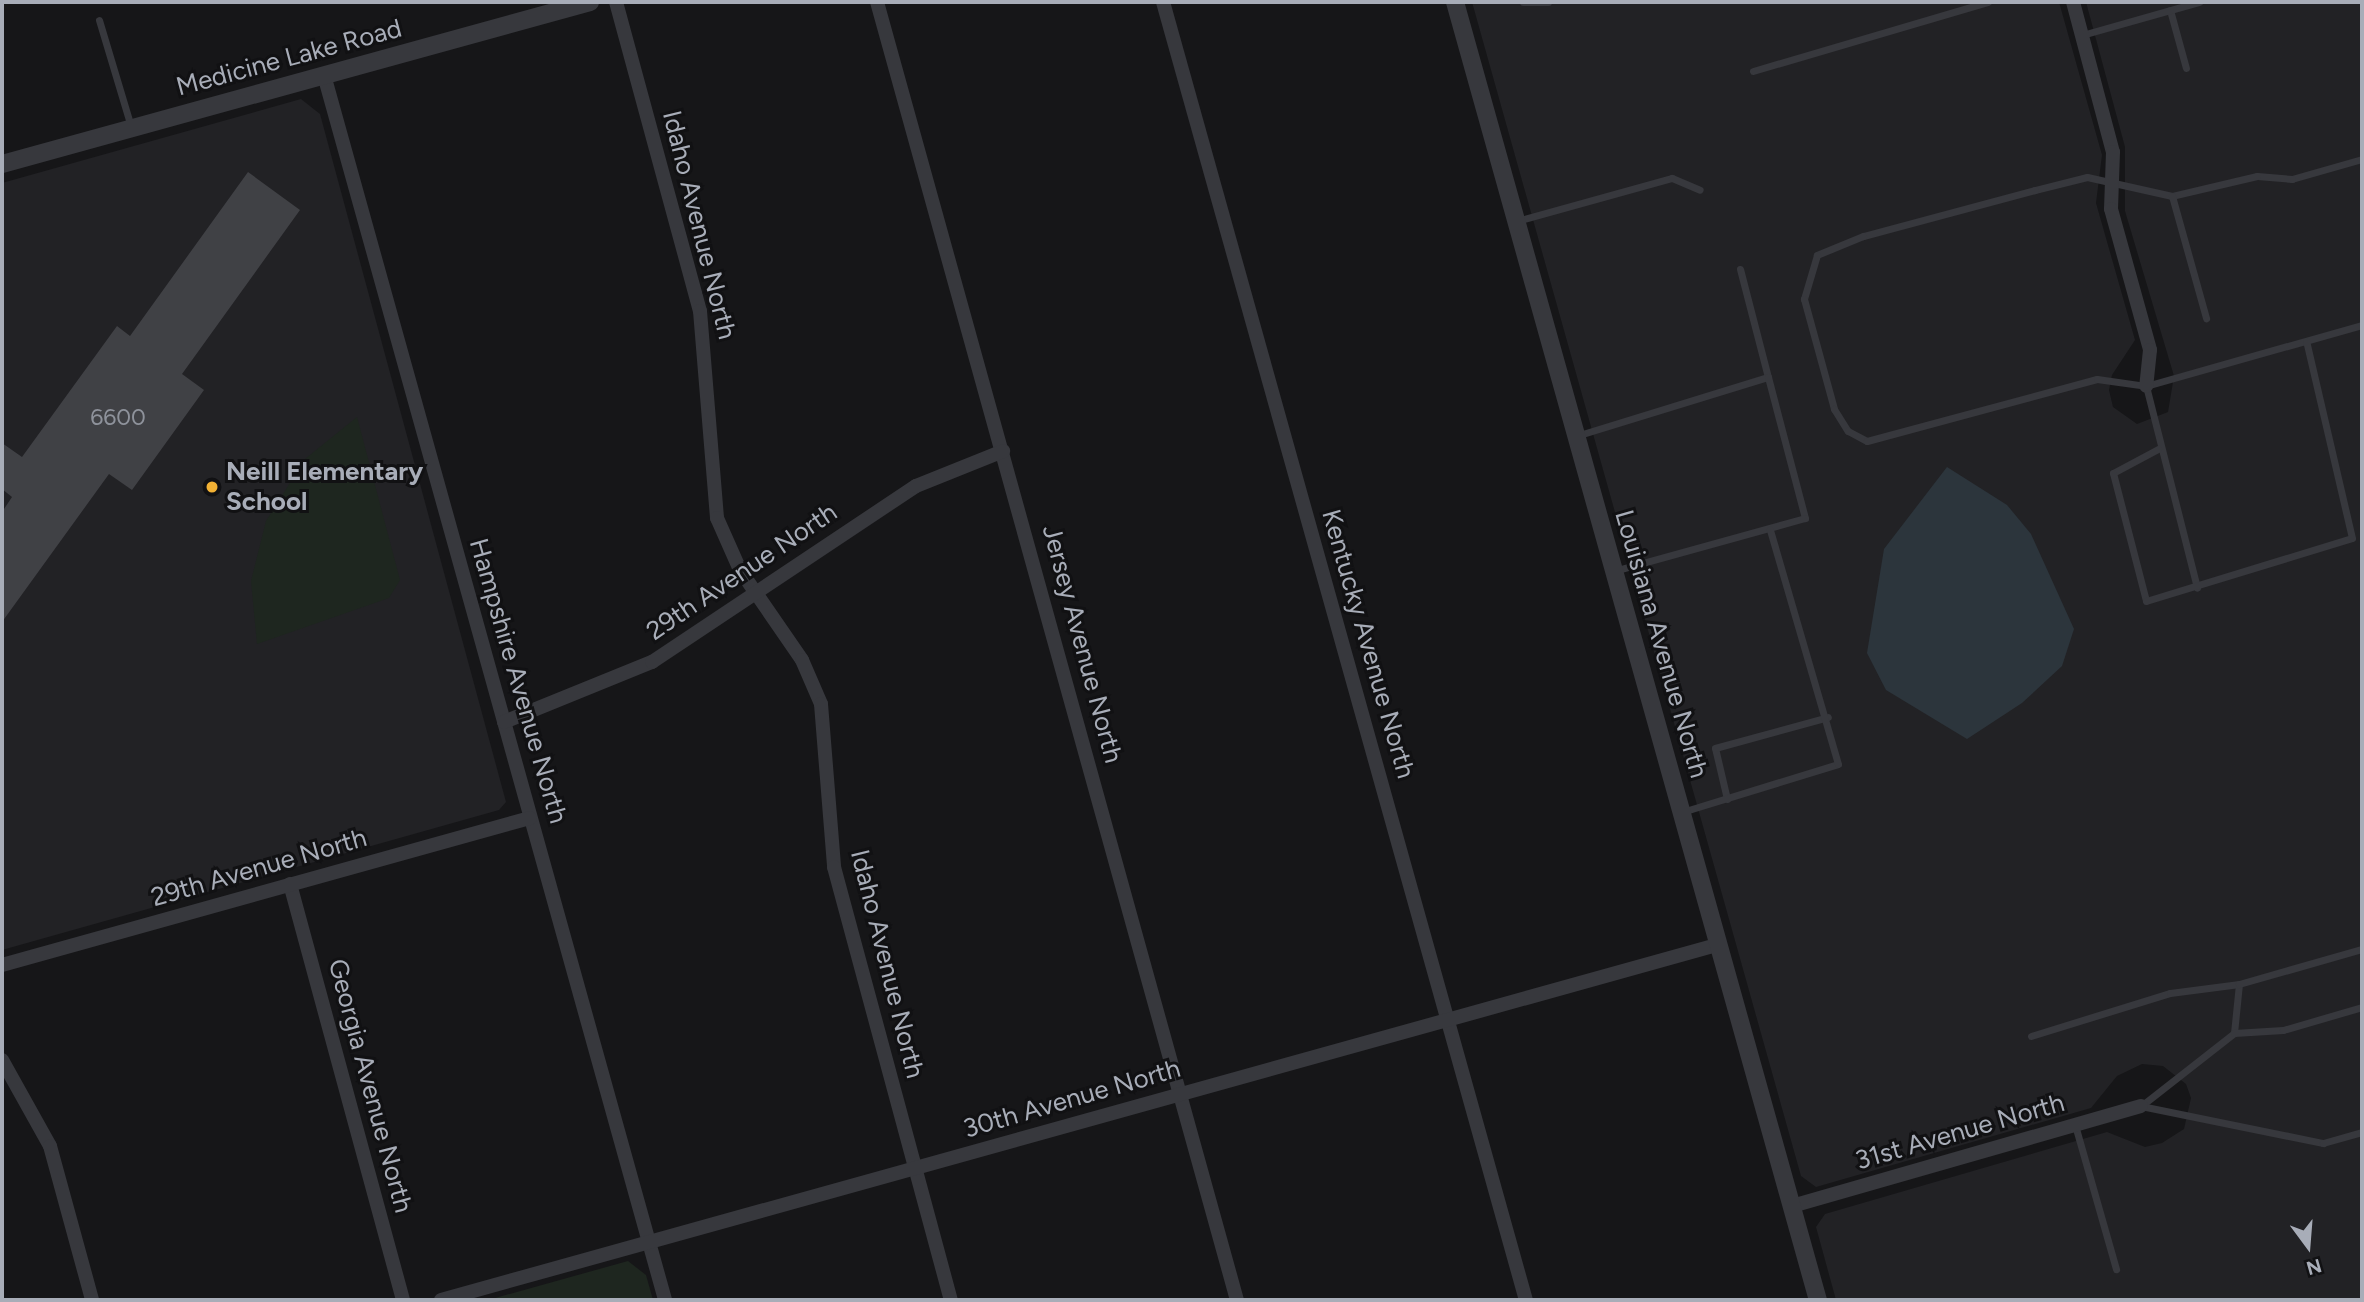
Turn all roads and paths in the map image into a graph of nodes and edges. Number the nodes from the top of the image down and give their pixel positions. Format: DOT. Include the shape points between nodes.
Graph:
graph roads {
  1 [pos="590,2"];
  2 [pos="616,2"];
  3 [pos="877,2"];
  4 [pos="1163,2"];
  5 [pos="1455,2"];
  6 [pos="1523,2"];
  7 [pos="1548,2"];
  8 [pos="1988,2"];
  9 [pos="2073,2"];
  10 [pos="2199,2"];
  11 [pos="2170,10"];
  12 [pos="99,20"];
  13 [pos="2082,35"];
  14 [pos="2186,68"];
  15 [pos="1753,71"];
  16 [pos="324,75"];
  17 [pos="131,128"];
  18 [pos="2362,159"];
  19 [pos="2,164"];
  20 [pos="2112,179"];
  21 [pos="1700,190"];
  22 [pos="2172,197"];
  23 [pos="1516,222"];
  24 [pos="1740,269"];
  25 [pos="2206,318"];
  26 [pos="2362,325"];
  27 [pos="2306,341"];
  28 [pos="1768,377"];
  29 [pos="2146,386"];
  30 [pos="1576,436"];
  31 [pos="2158,449"];
  32 [pos="1003,451"];
  33 [pos="1770,530"];
  34 [pos="1613,571"];
  35 [pos="2197,588"];
  36 [pos="757,594"];
  37 [pos="1828,717"];
  38 [pos="504,722"];
  39 [pos="1727,799"];
  40 [pos="1681,812"];
  41 [pos="530,818"];
  42 [pos="290,884"];
  43 [pos="1717,945"];
  44 [pos="2362,949"];
  45 [pos="2,965"];
  46 [pos="2239,984"];
  47 [pos="2362,1007"];
  48 [pos="1447,1020"];
  49 [pos="2234,1032"];
  50 [pos="2031,1036"];
  51 [pos="2,1060"];
  52 [pos="1181,1094"];
  53 [pos="2141,1106"];
  54 [pos="2075,1125"];
  55 [pos="2362,1132"];
  56 [pos="914,1169"];
  57 [pos="1792,1206"];
  58 [pos="649,1242"];
  59 [pos="2116,1269"];
  60 [pos="92,1300"];
  61 [pos="403,1300"];
  62 [pos="440,1300"];
  63 [pos="665,1300"];
  64 [pos="951,1300"];
  65 [pos="1237,1300"];
  66 [pos="1526,1300"];
  67 [pos="1818,1300"];
  1 -- 16 [label="street, Medicine Lake Road"];
  2 -- 36 [label="street, Idaho Avenue North" via="700,311 717,518"];
  3 -- 32 [label="street, Jersey Avenue North"];
  4 -- 48 [label="street, Kentucky Avenue North"];
  5 -- 23 [label="street, Louisiana Avenue North"];
  6 -- 7 [label="lane"];
  8 -- 15 [label="lane"];
  9 -- 13 [label="street"];
  10 -- 11 [label="lane"];
  11 -- 13 [label="lane"];
  11 -- 14 [label="lane"];
  12 -- 17 [label="lane"];
  13 -- 20 [label="street" via="2113,152"];
  16 -- 17 [label="street, Medicine Lake Road"];
  16 -- 38 [label="street, Hampshire Avenue North"];
  17 -- 19 [label="street, Medicine Lake Road"];
  18 -- 22 [label="lane" via="2292,179 2257,176"];
  20 -- 22 [label="lane"];
  20 -- 29 [label="street" via="2111,209 2150,350"];
  20 -- 29 [label="lane" via="2087,177 1863,236 1817,255 1804,299 1835,409 1848,431 1867,441 2097,379"];
  21 -- 23 [label="lane" via="1672,178"];
  22 -- 25 [label="lane"];
  23 -- 30 [label="street, Louisiana Avenue North"];
  24 -- 28 [label="lane"];
  26 -- 27 [label="lane"];
  27 -- 29 [label="lane"];
  27 -- 35 [label="lane" via="2352,538"];
  28 -- 30 [label="lane"];
  28 -- 33 [label="lane" via="1805,518"];
  29 -- 31 [label="lane"];
  30 -- 34 [label="street, Louisiana Avenue North"];
  31 -- 35 [label="lane"];
  31 -- 35 [label="lane" via="2113,473 2117,500 2146,601"];
  32 -- 36 [label="street, 29th Avenue North" via="916,486"];
  32 -- 52 [label="street, Jersey Avenue North"];
  33 -- 34 [label="lane"];
  33 -- 37 [label="lane"];
  34 -- 40 [label="street, Louisiana Avenue North"];
  36 -- 38 [label="street, 29th Avenue North" via="627,674"];
  36 -- 56 [label="street, Idaho Avenue North" via="802,660 821,704 834,867"];
  37 -- 39 [label="lane" via="1835,768"];
  37 -- 39 [label="lane" via="1715,748"];
  38 -- 41 [label="street, Hampshire Avenue North"];
  39 -- 40 [label="lane"];
  40 -- 43 [label="street, Louisiana Avenue North"];
  41 -- 42 [label="street, 29th Avenue North"];
  41 -- 58 [label="street, Hampshire Avenue North"];
  42 -- 45 [label="street, 29th Avenue North"];
  42 -- 61 [label="street, Georgia Avenue North"];
  43 -- 48 [label="street, 30th Avenue North"];
  43 -- 57 [label="street, Louisiana Avenue North"];
  44 -- 46 [label="lane"];
  46 -- 49 [label="lane"];
  46 -- 50 [label="lane" via="2170,993"];
  47 -- 49 [label="lane" via="2283,1030"];
  48 -- 52 [label="street, 30th Avenue North"];
  48 -- 66 [label="street, Kentucky Avenue North"];
  49 -- 53 [label="lane"];
  51 -- 60 [label="street" via="50,1146"];
  52 -- 56 [label="street, 30th Avenue North"];
  52 -- 65 [label="street, Jersey Avenue North"];
  53 -- 54 [label="street, 31st Avenue North"];
  53 -- 55 [label="lane" via="2323,1143"];
  54 -- 57 [label="street, 31st Avenue North"];
  54 -- 59 [label="lane"];
  56 -- 58 [label="street, 30th Avenue North"];
  56 -- 64 [label="street, Idaho Avenue North"];
  57 -- 67 [label="street, Louisiana Avenue North"];
  58 -- 62 [label="street, 30th Avenue North"];
  58 -- 63 [label="street, Hampshire Avenue North"];
}
